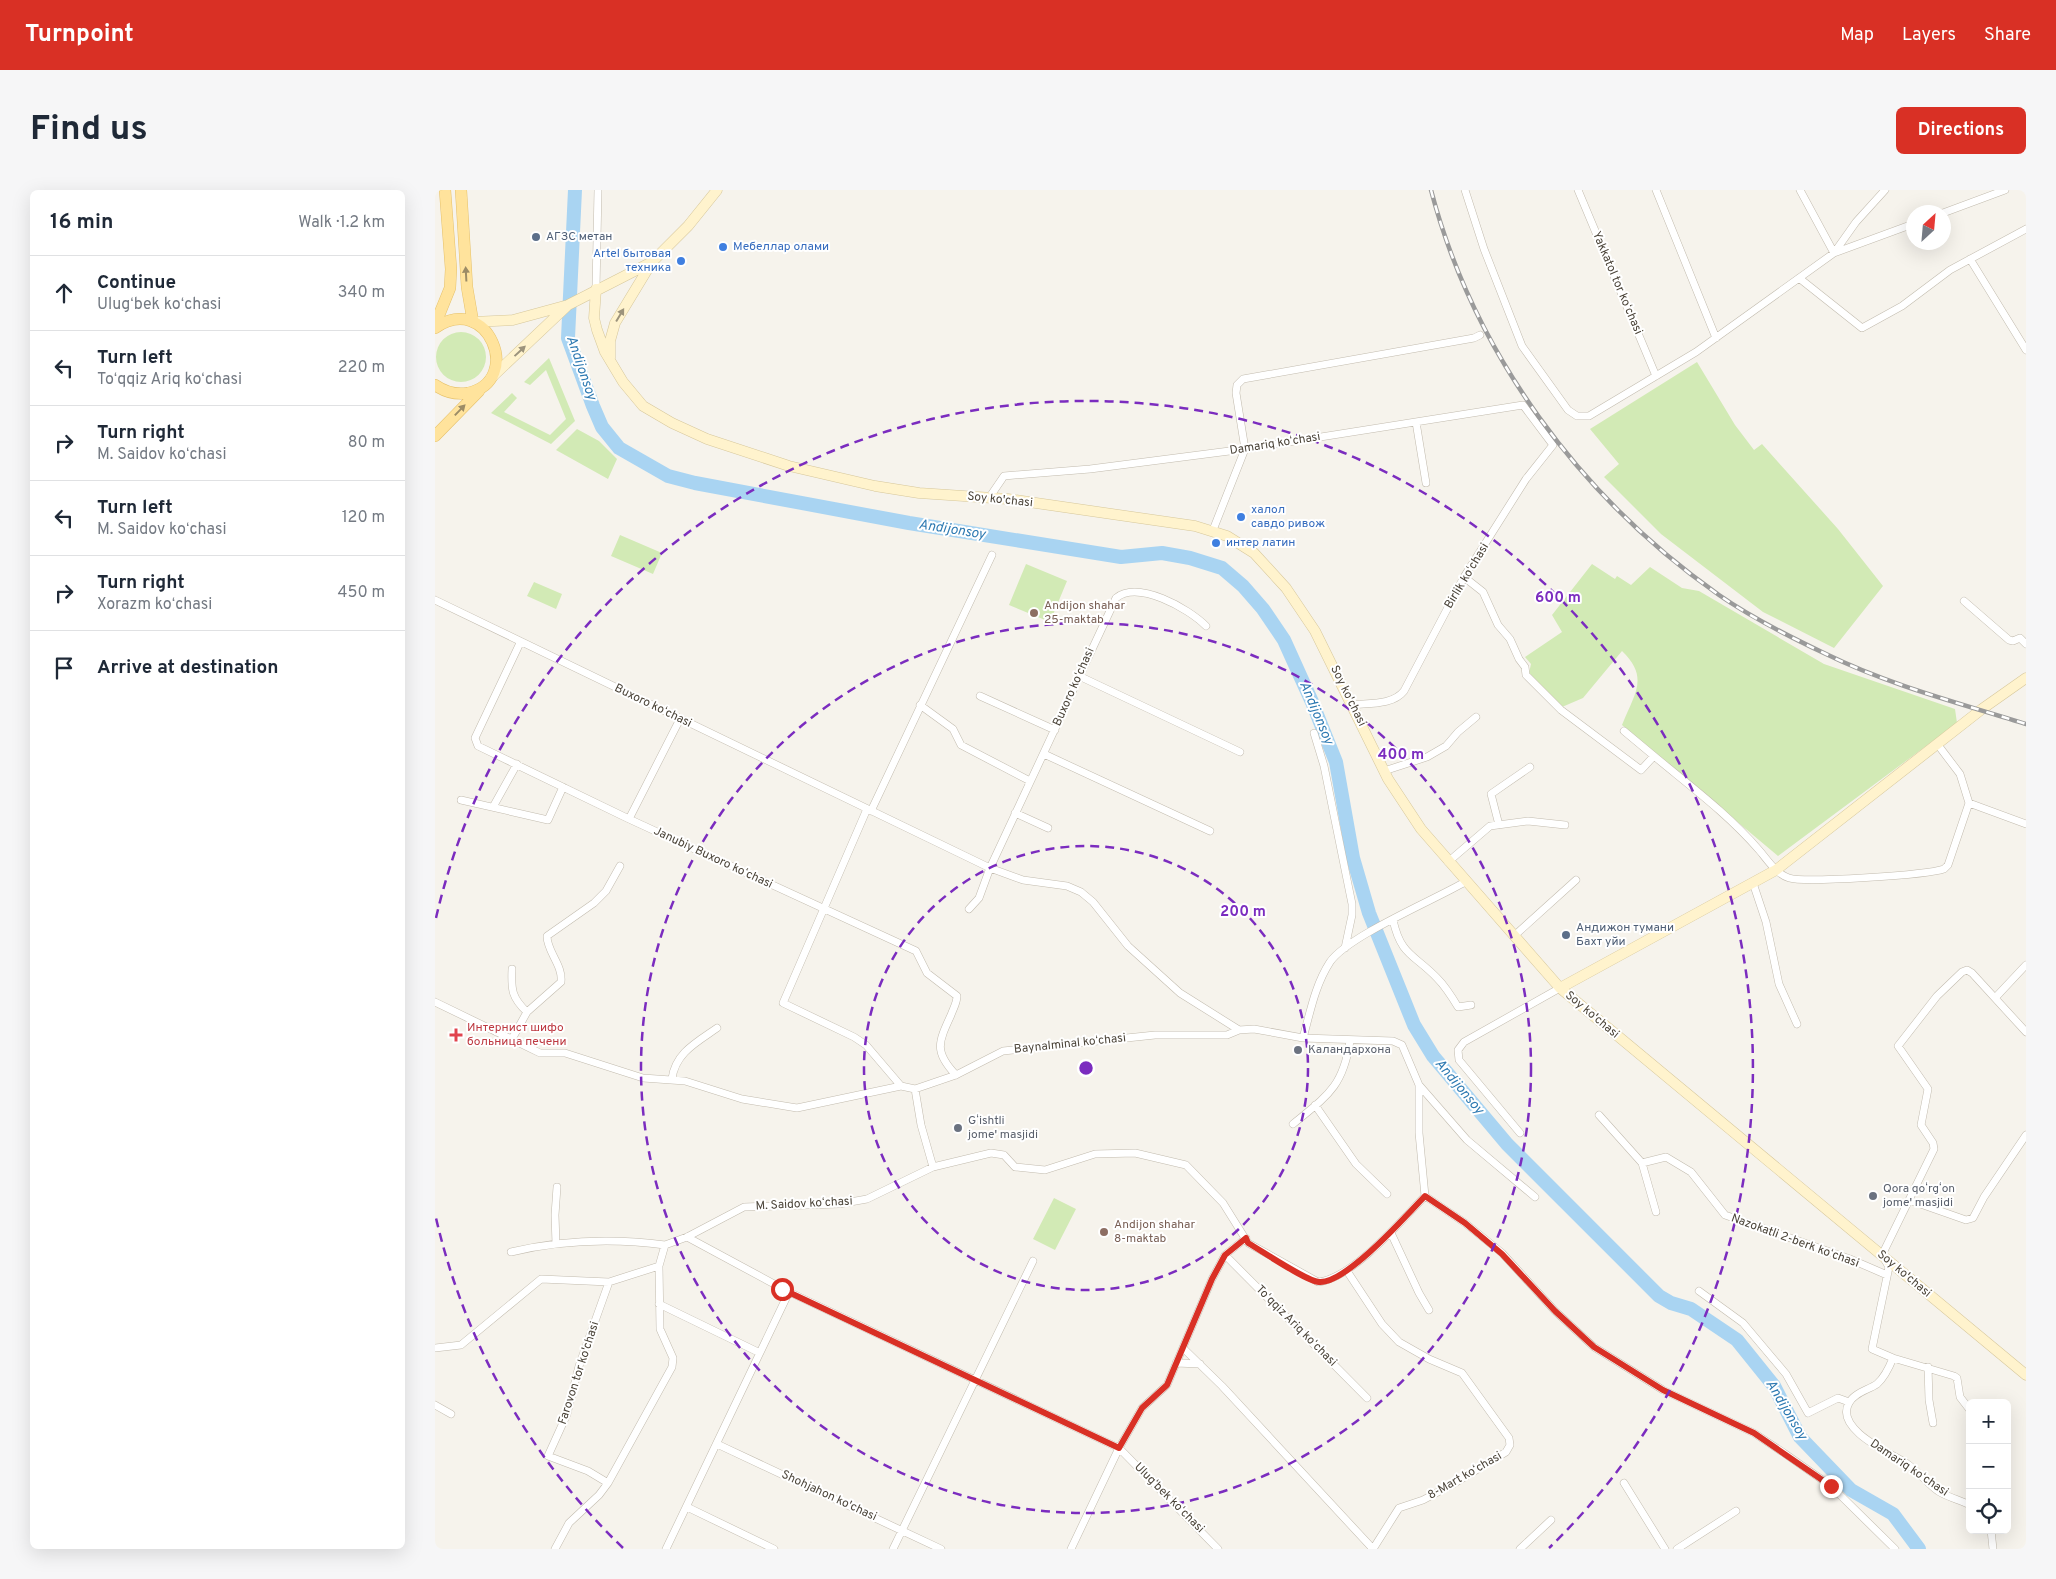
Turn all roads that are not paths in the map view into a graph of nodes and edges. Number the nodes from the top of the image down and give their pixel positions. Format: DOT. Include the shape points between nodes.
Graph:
graph roads {
  1 [pos="445,190"];
  2 [pos="461,190"];
  3 [pos="599,190"];
  4 [pos="717,190"];
  5 [pos="1465,190"];
  6 [pos="1578,190"];
  7 [pos="1656,190"];
  8 [pos="1800,190"];
  9 [pos="1885,190"];
  10 [pos="2005,190"];
  11 [pos="1951,210"];
  12 [pos="1906,227"];
  13 [pos="2026,229"];
  14 [pos="1834,253"];
  15 [pos="1970,259"];
  16 [pos="652,262"];
  17 [pos="1799,278"];
  18 [pos="596,289"];
  19 [pos="568,305"];
  20 [pos="439,307"];
  21 [pos="473,322"];
  22 [pos="435,327"];
  23 [pos="1479,335"];
  24 [pos="1716,338"];
  25 [pos="2026,350"];
  26 [pos="610,361"];
  27 [pos="1656,376"];
  28 [pos="484,384"];
  29 [pos="435,385"];
  30 [pos="1416,422"];
  31 [pos="435,436"];
  32 [pos="1553,444"];
  33 [pos="1245,449"];
  34 [pos="1425,483"];
  35 [pos="989,498"];
  36 [pos="1213,530"];
  37 [pos="992,555"];
  38 [pos="1463,577"];
  39 [pos="435,600"];
  40 [pos="1964,601"];
  41 [pos="1205,626"];
  42 [pos="521,643"];
  43 [pos="2026,644"];
  44 [pos="1079,676"];
  45 [pos="2026,678"];
  46 [pos="980,696"];
  47 [pos="919,705"];
  48 [pos="1353,705"];
  49 [pos="1476,717"];
  50 [pos="680,719"];
  51 [pos="1055,730"];
  52 [pos="1624,732"];
  53 [pos="1314,733"];
  54 [pos="1938,744"];
  55 [pos="1240,752"];
  56 [pos="1044,754"];
  57 [pos="1654,756"];
  58 [pos="517,764"];
  59 [pos="1530,767"];
  60 [pos="1384,771"];
  61 [pos="1030,781"];
  62 [pos="563,787"];
  63 [pos="461,800"];
  64 [pos="1969,803"];
  65 [pos="493,806"];
  66 [pos="869,810"];
  67 [pos="1015,813"];
  68 [pos="629,819"];
  69 [pos="2026,824"];
  70 [pos="1499,825"];
  71 [pos="1565,825"];
  72 [pos="1048,828"];
  73 [pos="1210,831"];
  74 [pos="1448,862"];
  75 [pos="620,866"];
  76 [pos="990,868"];
  77 [pos="1776,870"];
  78 [pos="1576,880"];
  79 [pos="1465,882"];
  80 [pos="1753,883"];
  81 [pos="824,909"];
  82 [pos="969,909"];
  83 [pos="1391,921"];
  84 [pos="1514,936"];
  85 [pos="1345,948"];
  86 [pos="2026,965"];
  87 [pos="512,970"];
  88 [pos="1560,988"];
  89 [pos="1995,998"];
  90 [pos="435,1002"];
  91 [pos="1471,1005"];
  92 [pos="527,1012"];
  93 [pos="1797,1024"];
  94 [pos="717,1028"];
  95 [pos="1239,1030"];
  96 [pos="2026,1032"];
  97 [pos="1303,1038"];
  98 [pos="512,1039"];
  99 [pos="1350,1041"];
  100 [pos="956,1075"];
  101 [pos="672,1080"];
  102 [pos="1419,1085"];
  103 [pos="901,1086"];
  104 [pos="915,1089"];
  105 [pos="1315,1105"];
  106 [pos="1599,1115"];
  107 [pos="1293,1124"];
  108 [pos="1520,1133"];
  109 [pos="2026,1135"];
  110 [pos="1642,1163"];
  111 [pos="933,1167"];
  112 [pos="557,1187"];
  113 [pos="1387,1194"];
  114 [pos="1425,1196"];
  115 [pos="1535,1196"];
  116 [pos="1909,1200"];
  117 [pos="1656,1212"];
  118 [pos="1391,1233"];
  119 [pos="687,1237"];
  120 [pos="1246,1238"];
  121 [pos="556,1244"];
  122 [pos="665,1245"];
  123 [pos="511,1252"];
  124 [pos="1225,1255"];
  125 [pos="1882,1255"];
  126 [pos="1033,1261"];
  127 [pos="659,1266"];
  128 [pos="1347,1271"];
  129 [pos="1887,1275"];
  130 [pos="609,1282"];
  131 [pos="789,1292"];
  132 [pos="1699,1292"];
  133 [pos="659,1304"];
  134 [pos="1429,1310"];
  135 [pos="435,1348"];
  136 [pos="1183,1348"];
  137 [pos="758,1352"];
  138 [pos="1893,1358"];
  139 [pos="1176,1363"];
  140 [pos="1200,1364"];
  141 [pos="1927,1368"];
  142 [pos="2026,1375"];
  143 [pos="975,1381"];
  144 [pos="1367,1398"];
  145 [pos="1849,1402"];
  146 [pos="435,1405"];
  147 [pos="1966,1405"];
  148 [pos="451,1414"];
  149 [pos="1933,1423"];
  150 [pos="717,1444"];
  151 [pos="1119,1448"];
  152 [pos="609,1483"];
  153 [pos="1624,1483"];
  154 [pos="1966,1503"];
  155 [pos="687,1507"];
  156 [pos="1736,1511"];
  157 [pos="1551,1520"];
  158 [pos="902,1531"];
  159 [pos="1991,1534"];
  160 [pos="555,1549"];
  161 [pos="666,1549"];
  162 [pos="773,1549"];
  163 [pos="893,1549"];
  164 [pos="941,1549"];
  165 [pos="1071,1549"];
  166 [pos="1219,1549"];
  167 [pos="1373,1549"];
  168 [pos="1520,1549"];
  169 [pos="1665,1549"];
  170 [pos="1677,1549"];
  171 [pos="1895,1549"];
  172 [pos="1993,1549"];
  1 -- 20 [label="main road" via="451,269 450,288"];
  21 -- 2 [label="main road, one-way" via="467,287"];
  3 -- 18 [label="street"];
  4 -- 16 [label="main road" via="689,226"];
  5 -- 27 [label="street" via="1522,346 1568,410 1577,416 1589,416"];
  6 -- 27 [label="street, Yakkatol tor koʻchasi"];
  7 -- 24 [label="street"];
  8 -- 14 [label="street"];
  9 -- 14 [label="street"];
  10 -- 11 [label="street"];
  12 -- 14 [label="street"];
  13 -- 15 [label="street"];
  14 -- 17 [label="street"];
  15 -- 17 [label="street" via="1902,306 1862,328"];
  15 -- 25 [label="street"];
  16 -- 18 [label="main road"];
  26 -- 16 [label="main road, one-way" via="610,341 615,323"];
  17 -- 24 [label="street"];
  18 -- 19 [label="main road"];
  18 -- 26 [label="main road, Soy ko'chasi" via="594,318"];
  19 -- 21 [label="main road" via="513,320"];
  28 -- 19 [label="main road, one-way"];
  20 -- 22 [label="main road"];
  21 -- 22 [label="main road" via="452,320"];
  21 -- 28 [label="main road" via="484,328 496,350 494,369"];
  23 -- 33 [label="street" via="1243,380 1236,392"];
  24 -- 27 [label="street"];
  26 -- 35 [label="main road, Soy ko'chasi" via="643,406 688,431 721,444 789,466 875,486"];
  28 -- 29 [label="main road" via="473,392 461,394"];
  31 -- 28 [label="main road, one-way"];
  30 -- 32 [label="street, Damariq koʻchasi" via="1523,405"];
  30 -- 33 [label="street, Damariq koʻchasi"];
  30 -- 34 [label="street"];
  32 -- 38 [label="street, Birlik koʻchasi" via="1526,479"];
  33 -- 35 [label="street, Damariq koʻchasi" via="1090,469 1004,476"];
  33 -- 36 [label="street"];
  35 -- 36 [label="main road, Soy ko'chasi" via="1168,521"];
  36 -- 48 [label="main road, Soy ko'chasi" via="1253,553 1286,588 1315,631"];
  37 -- 47 [label="street"];
  38 -- 48 [label="street, Birlik koʻchasi" via="1405,691 1391,700"];
  38 -- 57 [label="street" via="1483,592 1498,625 1525,666 1525,675 1561,710 1641,770"];
  39 -- 42 [label="street, Buxoro koʻchasi"];
  40 -- 43 [label="street" via="2009,640 2020,638"];
  41 -- 44 [label="street, Buxoro koʻchasi" via="1189,613 1158,598 1133,591 1123,592 1116,598"];
  42 -- 50 [label="street, Buxoro koʻchasi"];
  42 -- 58 [label="street, Janubiy Buxoro koʻchasi" via="475,738 478,746"];
  44 -- 51 [label="street, Buxoro koʻchasi"];
  44 -- 55 [label="street"];
  45 -- 54 [label="main road"];
  46 -- 51 [label="street"];
  47 -- 61 [label="street" via="953,729 961,745"];
  47 -- 66 [label="street"];
  48 -- 60 [label="main road, Soy ko'chasi"];
  49 -- 60 [label="street" via="1445,746 1427,757"];
  50 -- 66 [label="street, Buxoro koʻchasi"];
  50 -- 68 [label="street"];
  51 -- 56 [label="street, Buxoro koʻchasi"];
  52 -- 57 [label="street"];
  53 -- 85 [label="street" via="1325,766 1352,904"];
  54 -- 64 [label="street" via="1961,774"];
  54 -- 77 [label="main road"];
  56 -- 61 [label="street, Buxoro koʻchasi"];
  56 -- 73 [label="street"];
  57 -- 77 [label="street" via="1740,828"];
  58 -- 62 [label="street, Janubiy Buxoro koʻchasi"];
  58 -- 65 [label="street"];
  59 -- 70 [label="street" via="1491,794"];
  60 -- 74 [label="main road, Soy ko'chasi" via="1421,829"];
  61 -- 67 [label="street, Buxoro koʻchasi"];
  62 -- 65 [label="street" via="548,820"];
  62 -- 68 [label="street, Janubiy Buxoro koʻchasi"];
  63 -- 65 [label="street"];
  64 -- 69 [label="street"];
  64 -- 77 [label="street" via="1944,869 1808,880 1789,878"];
  66 -- 76 [label="street, Buxoro koʻchasi"];
  66 -- 81 [label="street"];
  67 -- 72 [label="street"];
  67 -- 76 [label="street, Buxoro koʻchasi"];
  68 -- 81 [label="street, Janubiy Buxoro koʻchasi"];
  70 -- 71 [label="street" via="1528,821"];
  70 -- 74 [label="street" via="1481,832"];
  74 -- 79 [label="main road, Soy ko'chasi"];
  75 -- 92 [label="street" via="606,891 594,903 547,936 561,972 561,982"];
  76 -- 82 [label="street" via="979,898"];
  76 -- 95 [label="street, Buxoro koʻchasi" via="1023,880 1067,886 1081,892 1128,946 1180,993"];
  77 -- 80 [label="main road"];
  78 -- 84 [label="street"];
  79 -- 83 [label="street"];
  79 -- 84 [label="main road, Soy ko'chasi"];
  80 -- 88 [label="main road"];
  80 -- 93 [label="street" via="1766,922 1779,984"];
  81 -- 100 [label="street, Janubiy Buxoro koʻchasi" via="916,951 927,973 957,996 942,1034 940,1051 943,1061"];
  81 -- 103 [label="street" via="783,1003 866,1044"];
  83 -- 85 [label="street"];
  83 -- 91 [label="street" via="1404,950 1437,978 1458,1006"];
  84 -- 88 [label="main road, Soy ko'chasi"];
  85 -- 97 [label="street" via="1331,960 1319,983"];
  86 -- 89 [label="street"];
  87 -- 92 [label="street" via="515,1001"];
  88 -- 108 [label="street" via="1464,1042 1458,1050 1459,1060"];
  88 -- 125 [label="main road, Soy ko'chasi"];
  89 -- 96 [label="street"];
  89 -- 116 [label="street" via="1973,973 1962,972 1937,996 1898,1046 1928,1088 1921,1125 1934,1149"];
  90 -- 98 [label="street"];
  92 -- 98 [label="street"];
  94 -- 101 [label="street" via="679,1058"];
  95 -- 97 [label="street, Baynalminal koʻchasi" via="1254,1029"];
  95 -- 100 [label="street, Baynalminal koʻchasi" via="1227,1035 1155,1035 1003,1051"];
  97 -- 99 [label="street, Baynalminal koʻchasi"];
  98 -- 101 [label="street" via="540,1053 565,1054 643,1078"];
  99 -- 102 [label="street, Baynalminal koʻchasi" via="1393,1041 1402,1045"];
  99 -- 105 [label="street" via="1343,1074 1333,1089"];
  100 -- 104 [label="street, Baynalminal koʻchasi"];
  101 -- 103 [label="street" via="742,1099 797,1108"];
  102 -- 114 [label="street" via="1419,1133"];
  102 -- 115 [label="street" via="1467,1140"];
  103 -- 104 [label="street"];
  104 -- 111 [label="street"];
  105 -- 107 [label="street"];
  105 -- 113 [label="street" via="1356,1164"];
  106 -- 110 [label="street"];
  109 -- 116 [label="street" via="1973,1218 1966,1220"];
  110 -- 117 [label="street"];
  110 -- 129 [label="street, Nazokatli 2-berk koʻchasi" via="1666,1157 1691,1172 1725,1215"];
  111 -- 119 [label="street, M. Saidov koʻchasi" via="867,1199 839,1204 744,1207"];
  111 -- 120 [label="street, M. Saidov koʻchasi" via="991,1153 1004,1155 1015,1167 1045,1170 1095,1154 1135,1153 1186,1166 1223,1203"];
  112 -- 121 [label="street"];
  114 -- 118 [label="street, M. Saidov koʻchasi"];
  114 -- 171 [label="street" via="1502,1254 1594,1347 1663,1390 1754,1433 1785,1453 1831,1486"];
  116 -- 125 [label="street"];
  118 -- 128 [label="street, M. Saidov koʻchasi"];
  118 -- 134 [label="street"];
  119 -- 122 [label="street, M. Saidov koʻchasi"];
  119 -- 131 [label="street, Ulugʻbek koʻchasi"];
  120 -- 124 [label="street"];
  120 -- 128 [label="street, M. Saidov koʻchasi" via="1248,1243 1313,1280 1326,1282"];
  121 -- 122 [label="street" via="603,1239"];
  121 -- 123 [label="street"];
  122 -- 127 [label="street"];
  124 -- 136 [label="street"];
  124 -- 144 [label="street, Toʻqqiz Ariq koʻchasi"];
  125 -- 129 [label="street" via="1889,1267"];
  125 -- 142 [label="main road, Soy ko'chasi"];
  126 -- 143 [label="street"];
  127 -- 130 [label="street"];
  127 -- 133 [label="street"];
  128 -- 167 [label="street, 8-Mart koʻchasi" via="1382,1324 1399,1342 1462,1373 1509,1438 1510,1445 1505,1452 1453,1484 1399,1508"];
  129 -- 138 [label="street" via="1871,1350"];
  130 -- 135 [label="street" via="541,1279 461,1345"];
  130 -- 152 [label="street, Farovon tor ko'chasi" via="579,1366 567,1414 548,1456"];
  131 -- 137 [label="street"];
  131 -- 143 [label="street, Ulugʻbek koʻchasi"];
  132 -- 145 [label="street" via="1743,1323 1786,1374 1808,1413 1838,1398"];
  133 -- 137 [label="street"];
  133 -- 152 [label="street" via="660,1329 673,1358 671,1367"];
  136 -- 139 [label="street"];
  136 -- 140 [label="street"];
  137 -- 150 [label="street"];
  138 -- 141 [label="street"];
  138 -- 145 [label="street" via="1886,1374"];
  139 -- 140 [label="street"];
  139 -- 151 [label="street" via="1165,1388 1142,1408"];
  140 -- 167 [label="street"];
  141 -- 147 [label="street" via="1957,1378 1960,1397"];
  141 -- 149 [label="street"];
  143 -- 151 [label="street, Ulugʻbek koʻchasi"];
  143 -- 158 [label="street"];
  145 -- 154 [label="street, Damariq koʻchasi" via="1847,1419 1876,1447 1908,1464 1939,1491"];
  146 -- 148 [label="street"];
  150 -- 155 [label="street"];
  150 -- 158 [label="street, Shohjahon ko'chasi"];
  151 -- 165 [label="street"];
  151 -- 166 [label="street, Ulugʻbek koʻchasi"];
  152 -- 160 [label="street" via="569,1523"];
  153 -- 169 [label="street"];
  155 -- 161 [label="street"];
  155 -- 162 [label="street"];
  156 -- 170 [label="street"];
  157 -- 168 [label="street"];
  158 -- 163 [label="street"];
  158 -- 164 [label="street, Shohjahon ko'chasi"];
  159 -- 172 [label="street"];
}
